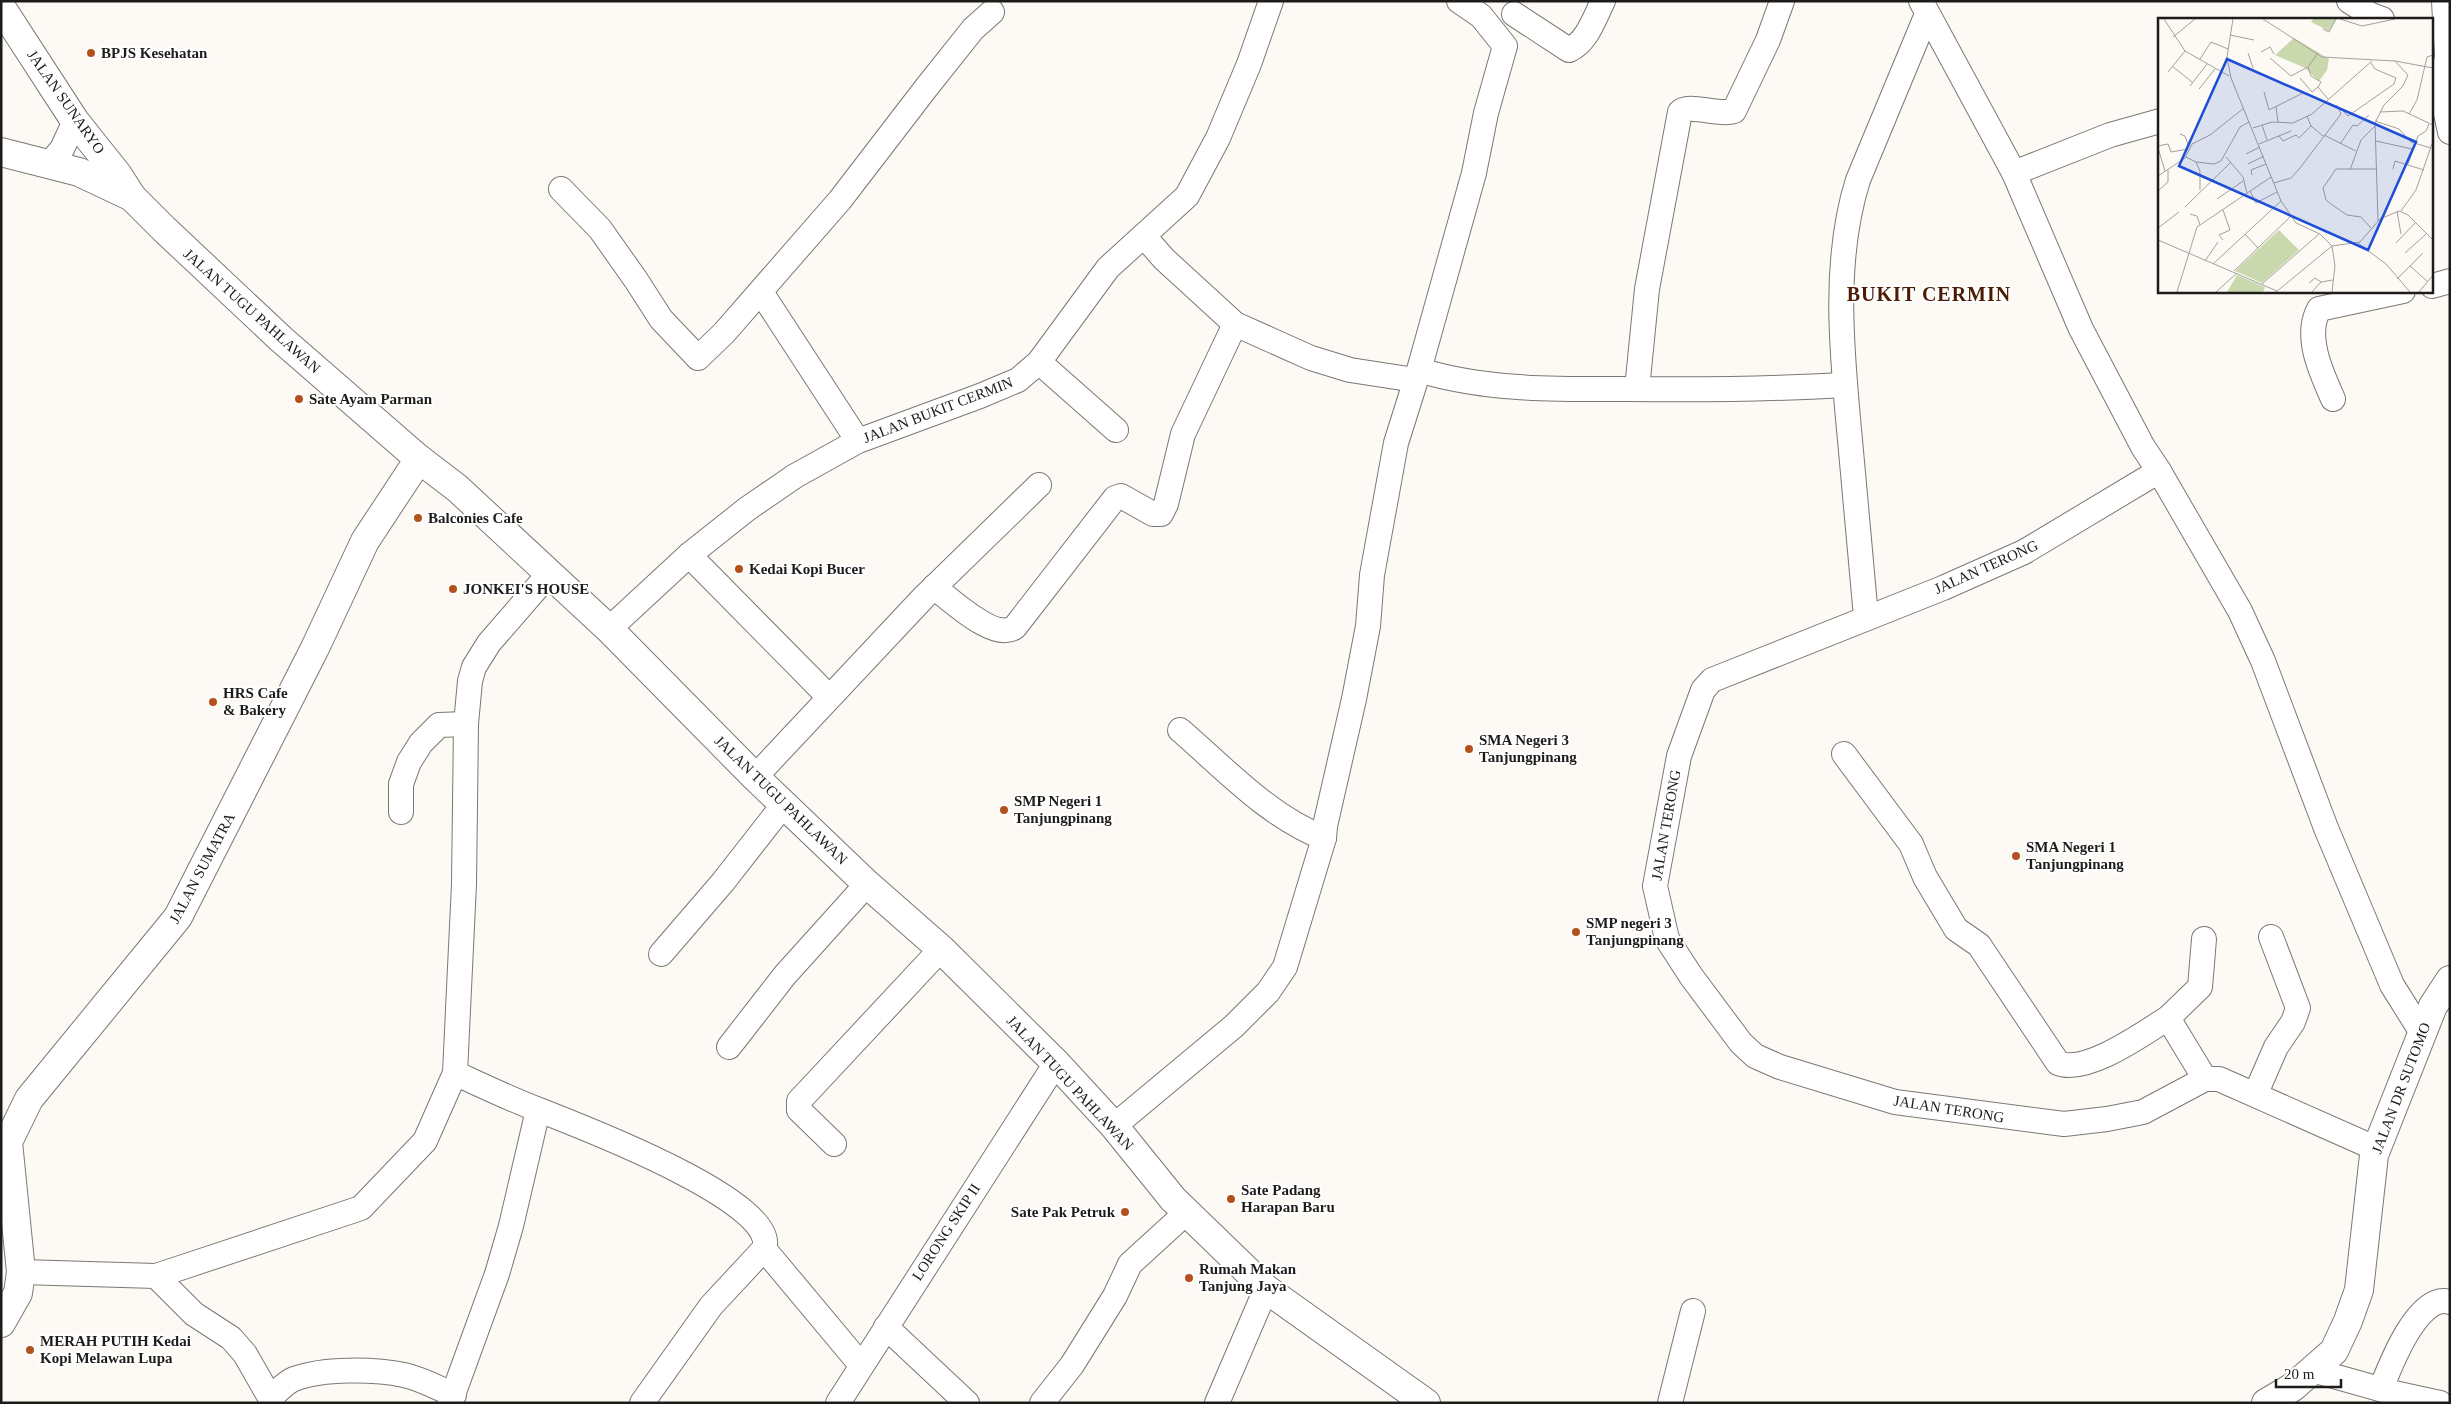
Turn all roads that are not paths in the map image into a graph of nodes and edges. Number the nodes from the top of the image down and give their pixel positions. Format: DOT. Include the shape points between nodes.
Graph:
graph roads {
  1 [pos="1271,1"];
  2 [pos="1460,1"];
  3 [pos="1603,1"];
  4 [pos="1782,1"];
  5 [pos="2348,1"];
  6 [pos="1,7"];
  7 [pos="1924,8"];
  8 [pos="992,12"];
  9 [pos="2442,13"];
  10 [pos="1514,14"];
  11 [pos="2379,18"];
  12 [pos="2437,91"];
  13 [pos="75,120"];
  14 [pos="2158,122"];
  15 [pos="2450,132"];
  16 [pos="1,152"];
  17 [pos="50,163"];
  18 [pos="2014,173"];
  19 [pos="561,189"];
  20 [pos="132,197"];
  21 [pos="1144,236"];
  22 [pos="2450,281"];
  23 [pos="2434,285"];
  24 [pos="761,292"];
  25 [pos="2398,292"];
  26 [pos="1235,324"];
  27 [pos="1039,362"];
  28 [pos="1417,375"];
  29 [pos="1845,385"];
  30 [pos="1637,389"];
  31 [pos="2333,398"];
  32 [pos="1116,430"];
  33 [pos="858,441"];
  34 [pos="418,459"];
  35 [pos="2159,471"];
  36 [pos="1039,485"];
  37 [pos="689,555"];
  38 [pos="548,575"];
  39 [pos="934,587"];
  40 [pos="1866,617"];
  41 [pos="609,629"];
  42 [pos="828,697"];
  43 [pos="466,724"];
  44 [pos="1180,730"];
  45 [pos="1844,754"];
  46 [pos="755,777"];
  47 [pos="784,804"];
  48 [pos="401,812"];
  49 [pos="1324,838"];
  50 [pos="867,884"];
  51 [pos="2272,937"];
  52 [pos="2204,939"];
  53 [pos="941,949"];
  54 [pos="661,954"];
  55 [pos="2450,980"];
  56 [pos="2168,1018"];
  57 [pos="2422,1033"];
  58 [pos="728,1047"];
  59 [pos="1056,1063"];
  60 [pos="454,1074"];
  61 [pos="2205,1079"];
  62 [pos="2256,1093"];
  63 [pos="538,1110"];
  64 [pos="1114,1126"];
  65 [pos="4,1140"];
  66 [pos="834,1144"];
  67 [pos="2377,1149"];
  68 [pos="6,1175"];
  69 [pos="1187,1212"];
  70 [pos="764,1249"];
  71 [pos="20,1272"];
  72 [pos="156,1276"];
  73 [pos="1266,1289"];
  74 [pos="2450,1302"];
  75 [pos="1693,1312"];
  76 [pos="1,1323"];
  77 [pos="886,1327"];
  78 [pos="861,1365"];
  79 [pos="2312,1370"];
  80 [pos="2380,1389"];
  81 [pos="452,1399"];
  82 [pos="272,1401"];
  83 [pos="642,1403"];
  84 [pos="838,1403"];
  85 [pos="968,1403"];
  86 [pos="1042,1403"];
  87 [pos="1217,1403"];
  88 [pos="1426,1403"];
  89 [pos="1670,1403"];
  90 [pos="2266,1403"];
  91 [pos="2440,1403"];
  1 -- 21 [label="street, JALAN BUKIT CERMIN" via="1218,138 1187,196"];
  2 -- 28 [label="street" via="1481,16 1505,46 1486,113 1474,173"];
  3 -- 10 [label="street" via="1583,40 1569,50"];
  4 -- 30 [label="street" via="1768,40 1734,111 1724,114 1687,108 1680,112 1647,289"];
  5 -- 11 [label="street"];
  6 -- 13 [label="main road, JALAN SUNARYO"];
  7 -- 18 [label="street"];
  7 -- 29 [label="street" via="1850,206 1844,240 1842,298"];
  8 -- 24 [label="street" via="973,29 840,200"];
  9 -- 12 [label="street" via="2447,56"];
  12 -- 15 [label="street"];
  13 -- 17 [label="street" via="62,149"];
  13 -- 20 [label="main road, JALAN SUNARYO"];
  14 -- 18 [label="street" via="2110,135"];
  16 -- 17 [label="main road"];
  17 -- 20 [label="main road" via="79,172"];
  18 -- 35 [label="street" via="2071,309 2143,447"];
  19 -- 24 [label="street" via="600,229 661,320 698,358"];
  20 -- 34 [label="main road, JALAN TUGU PAHLAWAN" via="223,287"];
  21 -- 26 [label="street" via="1164,259"];
  21 -- 27 [label="street, JALAN BUKIT CERMIN" via="1108,268"];
  22 -- 23 [label="street"];
  24 -- 33 [label="street"];
  25 -- 31 [label="street" via="2318,308 2313,320 2315,350"];
  26 -- 28 [label="street" via="1311,358 1350,370"];
  26 -- 39 [label="street" via="1183,434 1161,514 1153,514 1121,496 1115,498 1015,627 1008,631 995,630"];
  27 -- 32 [label="street"];
  27 -- 33 [label="street, JALAN BUKIT CERMIN" via="1018,380"];
  28 -- 30 [label="street" via="1473,383"];
  28 -- 49 [label="street" via="1396,443 1372,575 1368,626"];
  29 -- 30 [label="street" via="1782,389"];
  29 -- 40 [label="street"];
  33 -- 37 [label="street, JALAN BUKIT CERMIN" via="795,476"];
  34 -- 38 [label="main road, JALAN TUGU PAHLAWAN" via="457,488"];
  34 -- 65 [label="main road, JALAN SUMATRA" via="365,541 311,657 178,917 29,1099"];
  35 -- 40 [label="street, JALAN TERONG" via="2024,552"];
  35 -- 57 [label="street" via="2240,611 2263,660 2326,828 2389,976"];
  36 -- 39 [label="street"];
  37 -- 41 [label="street, JALAN BUKIT CERMIN"];
  37 -- 42 [label="street"];
  38 -- 41 [label="main road, JALAN TUGU PAHLAWAN"];
  38 -- 43 [label="street" via="489,643 474,667"];
  39 -- 42 [label="street"];
  40 -- 61 [label="street, JALAN TERONG" via="1712,680 1703,690 1679,756 1655,886 1667,940 1691,976 1741,1043 1755,1056 1780,1067 1895,1102 2064,1124 2107,1120 2143,1112"];
  41 -- 46 [label="main road, JALAN TUGU PAHLAWAN"];
  42 -- 46 [label="street"];
  43 -- 48 [label="street" via="439,725 420,743 401,784"];
  43 -- 60 [label="street" via="464,884"];
  44 -- 49 [label="street" via="1271,809 1305,831"];
  45 -- 56 [label="street" via="1911,844 1925,877 1952,924 1979,945 2058,1063 2086,1062 2122,1046"];
  46 -- 47 [label="main road, JALAN TUGU PAHLAWAN"];
  47 -- 50 [label="main road, JALAN TUGU PAHLAWAN"];
  47 -- 54 [label="street"];
  49 -- 64 [label="street" via="1285,967 1268,992 1234,1026"];
  50 -- 53 [label="main road, JALAN TUGU PAHLAWAN"];
  50 -- 58 [label="street" via="785,975"];
  51 -- 62 [label="street" via="2298,1008"];
  52 -- 56 [label="street" via="2200,987"];
  53 -- 59 [label="main road, JALAN TUGU PAHLAWAN"];
  53 -- 66 [label="street" via="799,1101 799,1110"];
  55 -- 57 [label="main road, JALAN DR SUTOMO" via="2433,1006"];
  56 -- 61 [label="street"];
  57 -- 67 [label="main road, JALAN DR SUTOMO"];
  59 -- 64 [label="main road, JALAN TUGU PAHLAWAN"];
  59 -- 77 [label="street, LORONG SKIP II"];
  60 -- 63 [label="street"];
  60 -- 72 [label="street" via="425,1141 361,1208"];
  61 -- 62 [label="street" via="2219,1079"];
  62 -- 67 [label="street"];
  63 -- 70 [label="street" via="661,1160 706,1186 762,1229"];
  63 -- 81 [label="street" via="501,1258"];
  64 -- 69 [label="main road, JALAN TUGU PAHLAWAN"];
  65 -- 68 [label="main road, JALAN SUMATRA"];
  67 -- 79 [label="main road, JALAN DR SUTOMO" via="2372,1166 2359,1290 2334,1351"];
  68 -- 71 [label="main road, JALAN SUMATRA"];
  69 -- 73 [label="main road, JALAN TUGU PAHLAWAN"];
  69 -- 86 [label="street" via="1130,1264 1115,1296 1072,1365"];
  70 -- 78 [label="street"];
  70 -- 83 [label="street" via="711,1306"];
  71 -- 72 [label="street"];
  71 -- 76 [label="main road, JALAN SUMATRA" via="18,1293"];
  72 -- 82 [label="street" via="194,1314 231,1338 245,1354"];
  73 -- 87 [label="street"];
  73 -- 88 [label="main road, JALAN TUGU PAHLAWAN"];
  74 -- 80 [label="street" via="2437,1302 2417,1315"];
  75 -- 89 [label="street"];
  77 -- 78 [label="street, LORONG SKIP II"];
  77 -- 85 [label="street"];
  78 -- 84 [label="street, LORONG SKIP II"];
  79 -- 80 [label="street"];
  79 -- 90 [label="main road, JALAN DR SUTOMO" via="2293,1387"];
  80 -- 91 [label="street"];
  81 -- 82 [label="street" via="406,1376 352,1372 318,1374 292,1380"];
}
